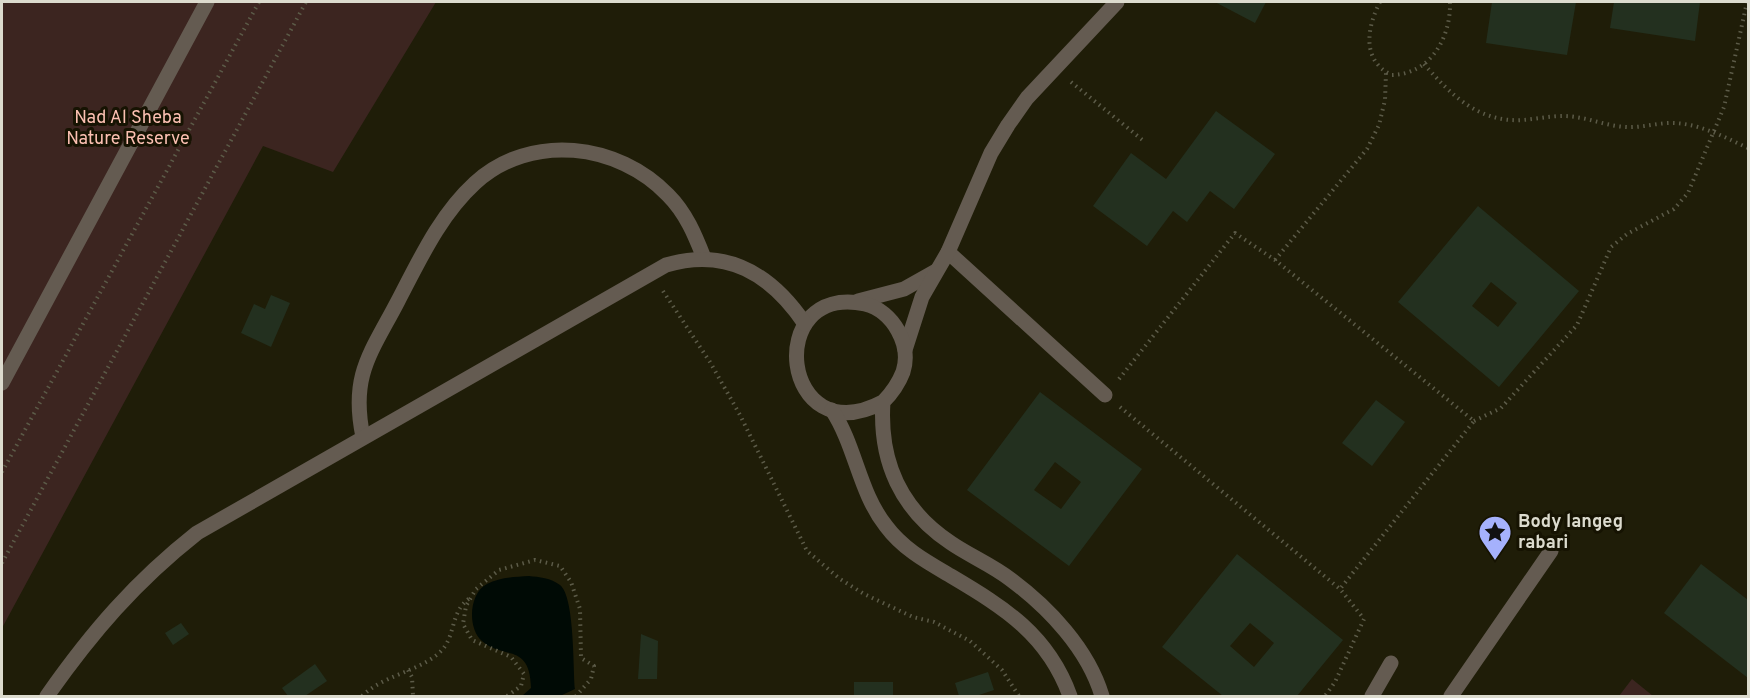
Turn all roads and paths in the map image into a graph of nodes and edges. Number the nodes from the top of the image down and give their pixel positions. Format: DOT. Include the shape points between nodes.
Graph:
graph roads {
  1 [pos="207,2"];
  2 [pos="258,2"];
  3 [pos="306,2"];
  4 [pos="1117,2"];
  5 [pos="1380,2"];
  6 [pos="1450,2"];
  7 [pos="1747,2"];
  8 [pos="1424,64"];
  9 [pos="1054,68"];
  10 [pos="1386,73"];
  11 [pos="1715,133"];
  12 [pos="1145,142"];
  13 [pos="1749,148"];
  14 [pos="948,252"];
  15 [pos="704,258"];
  16 [pos="1275,261"];
  17 [pos="936,271"];
  18 [pos="651,273"];
  19 [pos="852,302"];
  20 [pos="805,324"];
  21 [pos="905,350"];
  22 [pos="2,384"];
  23 [pos="1105,395"];
  24 [pos="883,402"];
  25 [pos="832,410"];
  26 [pos="1474,421"];
  27 [pos="363,437"];
  28 [pos="2,472"];
  29 [pos="1551,551"];
  30 [pos="2,563"];
  31 [pos="1340,589"];
  32 [pos="470,598"];
  33 [pos="1062,626"];
  34 [pos="1042,646"];
  35 [pos="1391,663"];
  36 [pos="408,670"];
  37 [pos="518,690"];
  38 [pos="53,694"];
  39 [pos="363,696"];
  40 [pos="413,696"];
  41 [pos="507,696"];
  42 [pos="523,696"];
  43 [pos="576,696"];
  44 [pos="1019,696"];
  45 [pos="1070,696"];
  46 [pos="1102,696"];
  47 [pos="1325,696"];
  48 [pos="1372,696"];
  49 [pos="1451,696"];
  1 -- 22 [label="street"];
  2 -- 28 [label="path"];
  3 -- 30 [label="path"];
  4 -- 9 [label="street"];
  5 -- 10 [label="path" via="1372,22 1369,47 1374,62"];
  6 -- 8 [label="path" via="1443,43"];
  7 -- 11 [label="path"];
  8 -- 10 [label="path" via="1402,75"];
  8 -- 11 [label="path" via="1449,93 1470,109 1496,118 1573,116 1624,127 1693,125"];
  9 -- 12 [label="path"];
  9 -- 14 [label="street" via="1027,98 991,153"];
  10 -- 16 [label="path" via="1379,125 1366,149"];
  11 -- 13 [label="path"];
  11 -- 26 [label="path" via="1682,202 1611,247 1577,325 1501,408"];
  14 -- 17 [label="street"];
  14 -- 23 [label="street"];
  15 -- 18 [label="street" via="684,259"];
  15 -- 20 [label="street" via="741,266 760,277 778,291"];
  15 -- 27 [label="street" via="684,214 670,196 644,174 613,158 567,149 542,151 495,168 475,183 444,218 364,367 357,397"];
  16 -- 23 [label="path" via="1235,233"];
  16 -- 26 [label="path"];
  17 -- 19 [label="street" via="896,292"];
  17 -- 21 [label="street" via="922,297"];
  18 -- 27 [label="street"];
  18 -- 44 [label="path" via="725,388 807,551 864,594 970,641 1002,670"];
  19 -- 20 [label="street" via="835,304"];
  19 -- 21 [label="street" via="871,306 888,316 899,331"];
  20 -- 25 [label="street" via="795,348 797,374 810,397"];
  21 -- 24 [label="street" via="904,370 896,388"];
  23 -- 31 [label="path"];
  24 -- 25 [label="street" via="850,413"];
  24 -- 33 [label="street" via="882,433 887,462 918,517 952,544 1008,577"];
  25 -- 34 [label="street" via="848,441 861,482 886,527 926,562 1021,621"];
  26 -- 31 [label="path"];
  27 -- 38 [label="street" via="229,513 167,557 112,609"];
  29 -- 49 [label="street"];
  31 -- 47 [label="path" via="1364,619"];
  32 -- 36 [label="path" via="458,609 452,633 440,652"];
  32 -- 37 [label="path" via="463,615 466,633 480,646 511,657 524,674"];
  32 -- 43 [label="path" via="499,570 524,561 546,561 560,566 571,582 580,609 581,658 594,666 591,679"];
  33 -- 34 [label="street"];
  33 -- 46 [label="street" via="1083,656"];
  34 -- 45 [label="street"];
  35 -- 48 [label="street"];
  36 -- 39 [label="path"];
  36 -- 40 [label="path"];
  37 -- 41 [label="path"];
  37 -- 42 [label="path"];
}
